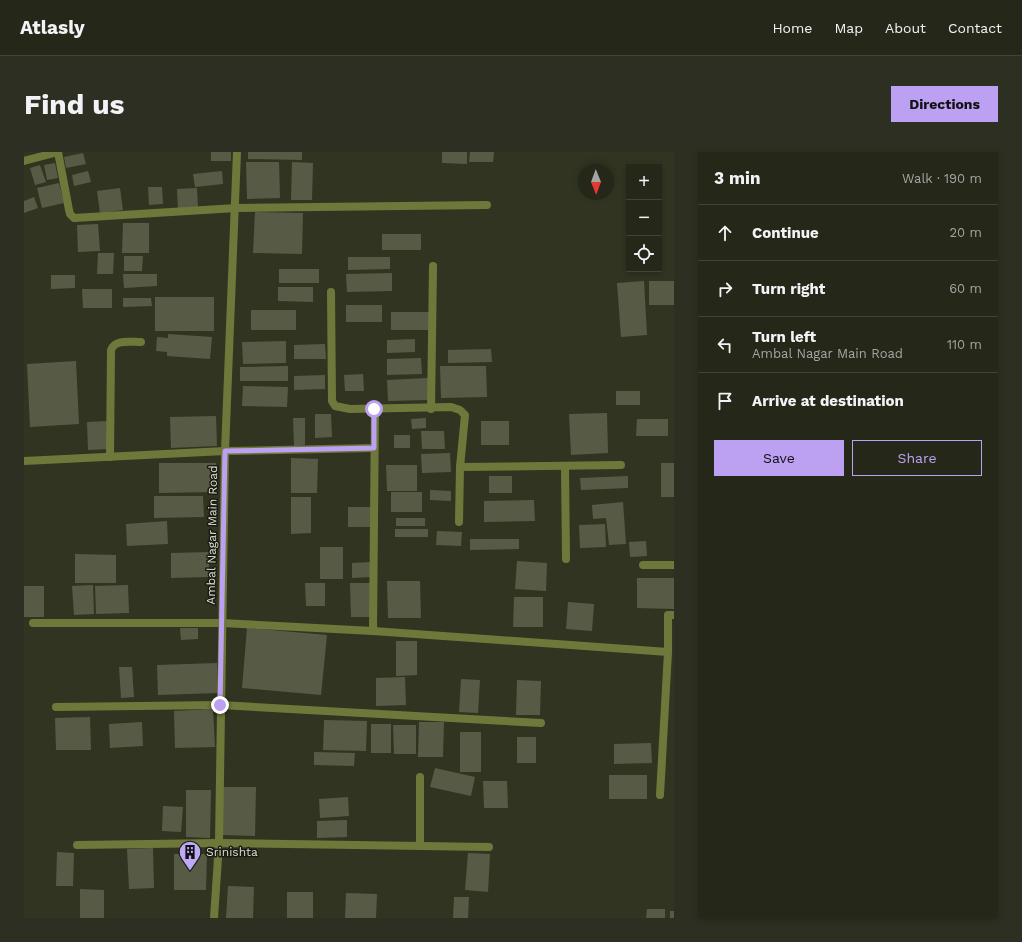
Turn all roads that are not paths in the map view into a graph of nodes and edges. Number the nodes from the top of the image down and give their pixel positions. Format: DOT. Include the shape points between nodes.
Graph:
graph roads {
  1 [pos="58,152"];
  2 [pos="237,152"];
  3 [pos="24,161"];
  4 [pos="487,205"];
  5 [pos="236,208"];
  6 [pos="433,266"];
  7 [pos="331,292"];
  8 [pos="141,342"];
  9 [pos="374,409"];
  10 [pos="431,409"];
  11 [pos="374,448"];
  12 [pos="225,451"];
  13 [pos="110,457"];
  14 [pos="24,461"];
  15 [pos="621,465"];
  16 [pos="565,466"];
  17 [pos="460,467"];
  18 [pos="459,522"];
  19 [pos="566,559"];
  20 [pos="643,565"];
  21 [pos="674,565"];
  22 [pos="674,615"];
  23 [pos="33,623"];
  24 [pos="222,623"];
  25 [pos="373,631"];
  26 [pos="668,652"];
  27 [pos="220,705"];
  28 [pos="56,707"];
  29 [pos="541,722"];
  30 [pos="420,777"];
  31 [pos="660,795"];
  32 [pos="219,843"];
  33 [pos="77,845"];
  34 [pos="420,846"];
  35 [pos="489,847"];
  36 [pos="214,918"];
  1 -- 3 [label="street"];
  1 -- 5 [label="street" via="69,210 74,218"];
  2 -- 5 [label="street, Ambal Nagar Main Road"];
  4 -- 5 [label="street"];
  5 -- 12 [label="street, Ambal Nagar Main Road"];
  6 -- 10 [label="street"];
  7 -- 9 [label="street" via="332,401 340,408"];
  8 -- 13 [label="street" via="117,343 111,350"];
  9 -- 10 [label="street"];
  9 -- 11 [label="street"];
  10 -- 17 [label="street" via="451,408 460,410 465,415"];
  11 -- 12 [label="street"];
  11 -- 25 [label="street"];
  12 -- 13 [label="street"];
  12 -- 24 [label="street, Ambal Nagar Main Road"];
  13 -- 14 [label="street"];
  15 -- 16 [label="street"];
  16 -- 17 [label="street"];
  16 -- 19 [label="street"];
  17 -- 18 [label="street"];
  20 -- 21 [label="street"];
  22 -- 26 [label="street" via="668,615"];
  23 -- 24 [label="street"];
  24 -- 25 [label="street"];
  24 -- 27 [label="street, Ambal Nagar Main Road"];
  25 -- 26 [label="street"];
  26 -- 31 [label="street"];
  27 -- 28 [label="street"];
  27 -- 29 [label="street"];
  27 -- 32 [label="street, Ambal Nagar Main Road"];
  30 -- 34 [label="street"];
  32 -- 33 [label="street"];
  32 -- 34 [label="street"];
  32 -- 36 [label="street, Ambal Nagar Main Road"];
  34 -- 35 [label="street"];
}
